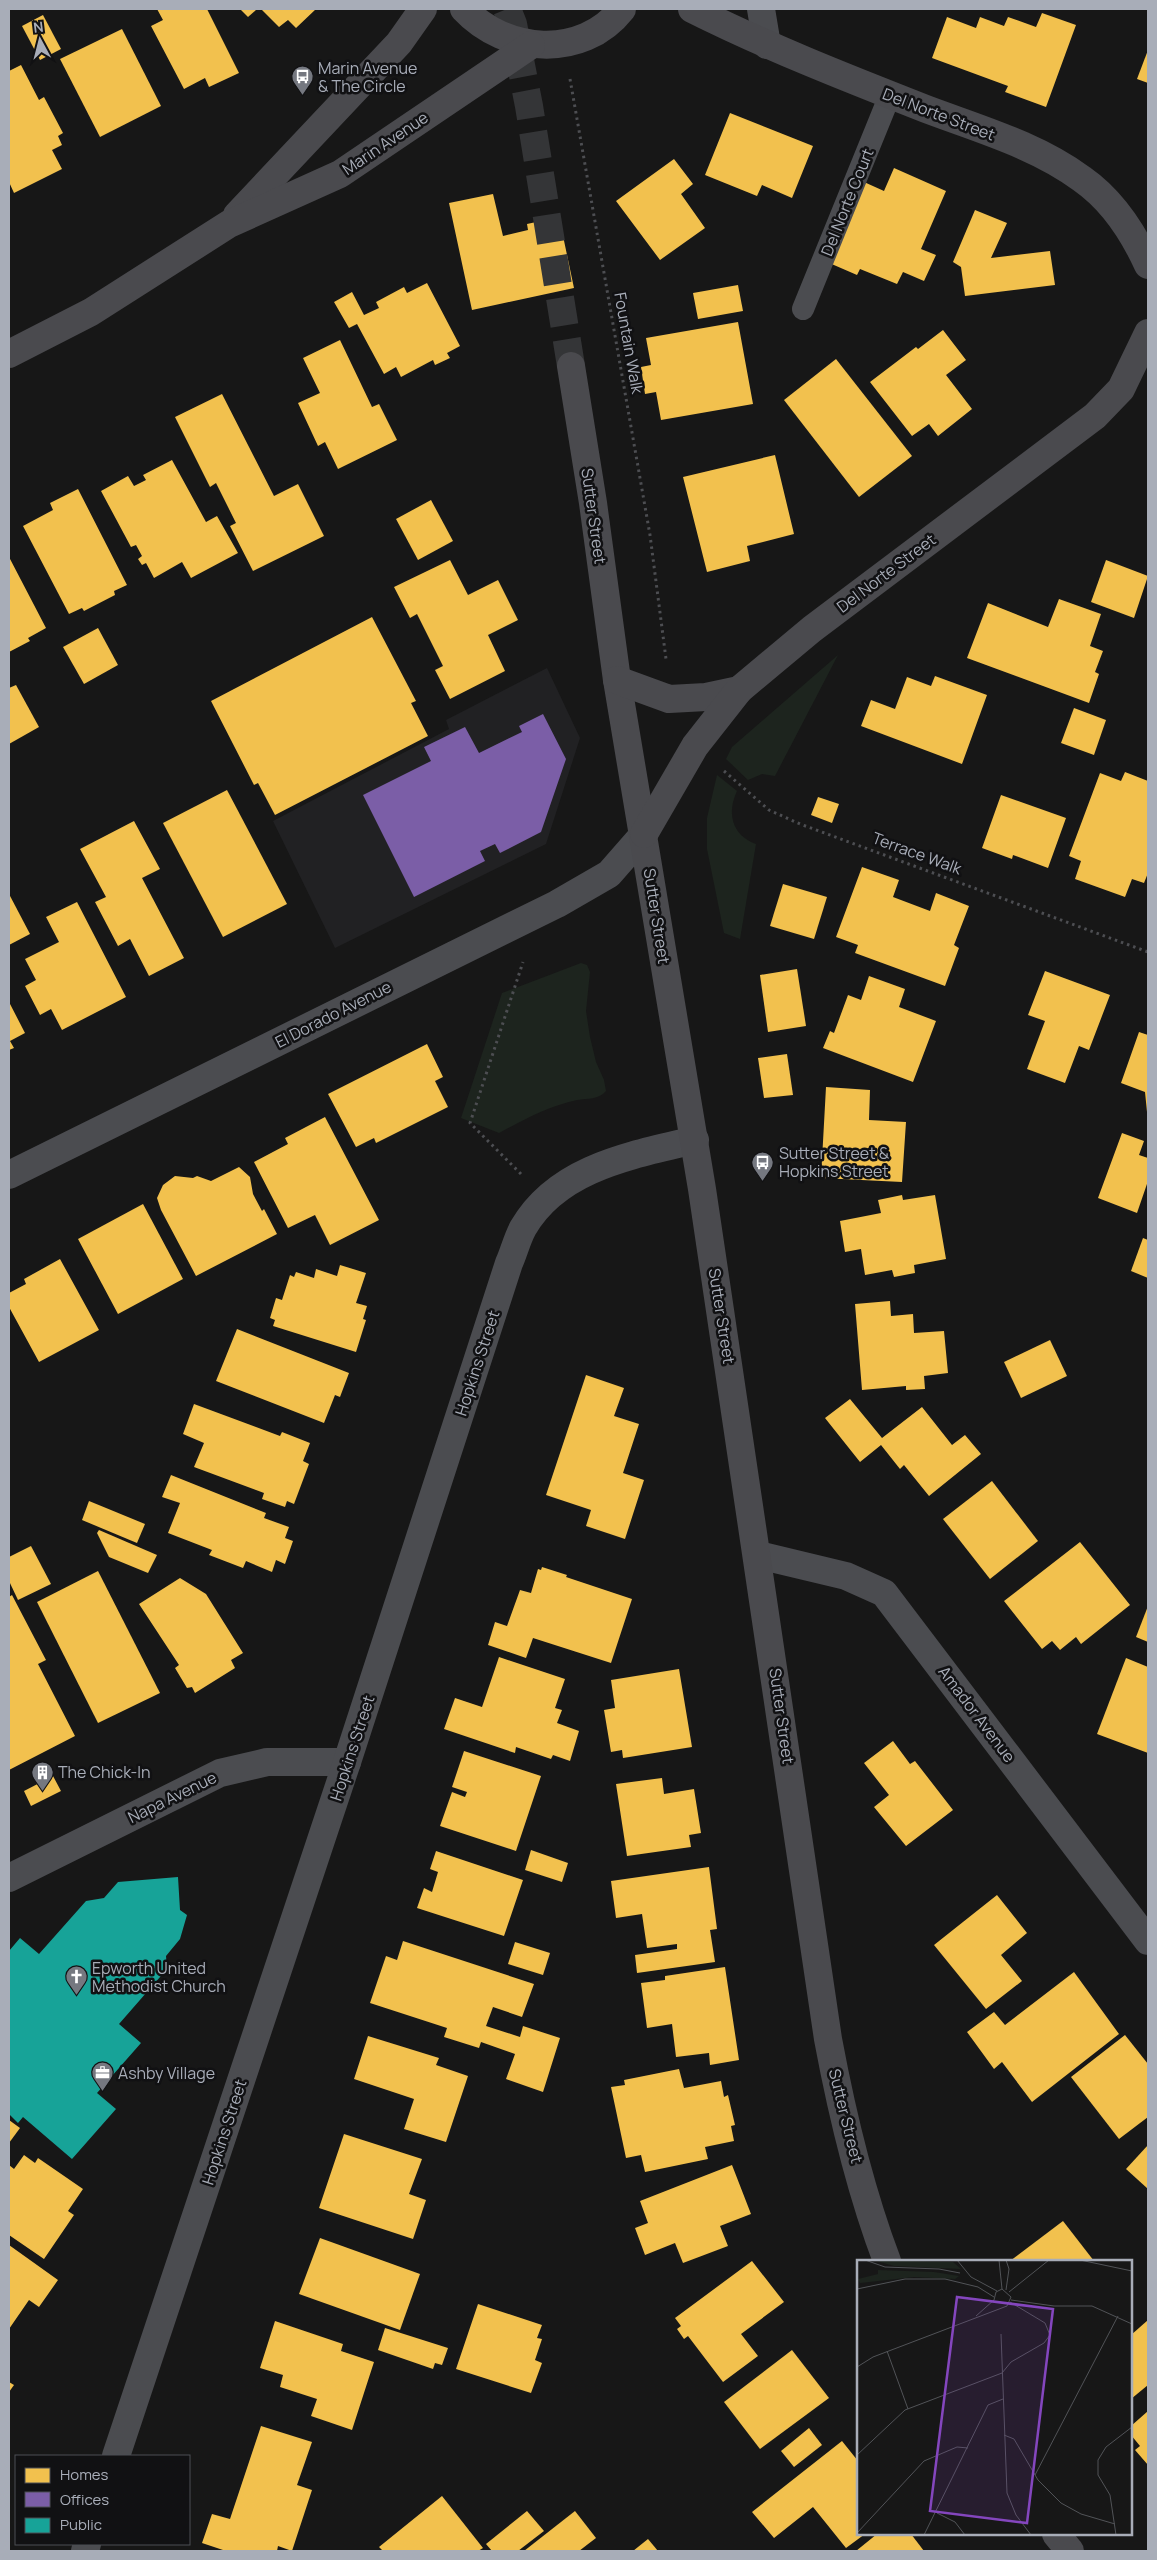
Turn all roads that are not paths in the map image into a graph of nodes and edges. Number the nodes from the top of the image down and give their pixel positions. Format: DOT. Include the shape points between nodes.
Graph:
graph roads {
  1 [pos="423,9"];
  2 [pos="464,9"];
  3 [pos="622,9"];
  4 [pos="692,9"];
  5 [pos="761,9"];
  6 [pos="531,45"];
  7 [pos="767,45"];
  8 [pos="890,95"];
  9 [pos="229,224"];
  10 [pos="1148,265"];
  11 [pos="803,309"];
  12 [pos="1148,334"];
  13 [pos="9,354"];
  14 [pos="571,366"];
  15 [pos="617,680"];
  16 [pos="739,690"];
  17 [pos="644,834"];
  18 [pos="695,1140"];
  19 [pos="9,1176"];
  20 [pos="758,1555"];
  21 [pos="347,1762"];
  22 [pos="9,1878"];
  23 [pos="1148,1941"];
  24 [pos="887,2260"];
  25 [pos="116,2455"];
  26 [pos="1057,2535"];
  27 [pos="1070,2551"];
  1 -- 9 [label="main road, Marin Avenue" via="399,43"];
  2 -- 6 [label="main road" via="494,34"];
  3 -- 6 [label="main road" via="601,28 583,38 564,44"];
  4 -- 7 [label="main road, Del Norte Street"];
  5 -- 7 [label="street"];
  6 -- 9 [label="main road, Marin Avenue" via="340,174"];
  7 -- 8 [label="main road, Del Norte Street"];
  8 -- 10 [label="main road, Del Norte Street" via="1034,150 1082,179 1110,205 1135,236"];
  8 -- 11 [label="lane, Del Norte Court"];
  9 -- 13 [label="main road, Marin Avenue" via="91,312"];
  12 -- 16 [label="main road, Del Norte Street" via="1121,389 1095,416 812,629"];
  14 -- 15 [label="main road, Sutter Street"];
  15 -- 16 [label="main road" via="669,699 706,697"];
  15 -- 17 [label="main road, Sutter Street"];
  16 -- 17 [label="main road, Del Norte Street" via="695,746"];
  17 -- 18 [label="main road, Sutter Street"];
  17 -- 19 [label="street, El Dorado Avenue" via="609,874 539,914 432,964"];
  18 -- 20 [label="main road, Sutter Street"];
  18 -- 21 [label="street, Hopkins Street" via="626,1157 583,1172 545,1198 523,1228"];
  20 -- 23 [label="street, Amador Avenue" via="846,1576 884,1593"];
  20 -- 24 [label="main road, Sutter Street" via="838,2094"];
  21 -- 22 [label="street, Napa Avenue" via="267,1762 220,1773"];
  21 -- 25 [label="street, Hopkins Street"];
  26 -- 27 [label="main road"];
}
